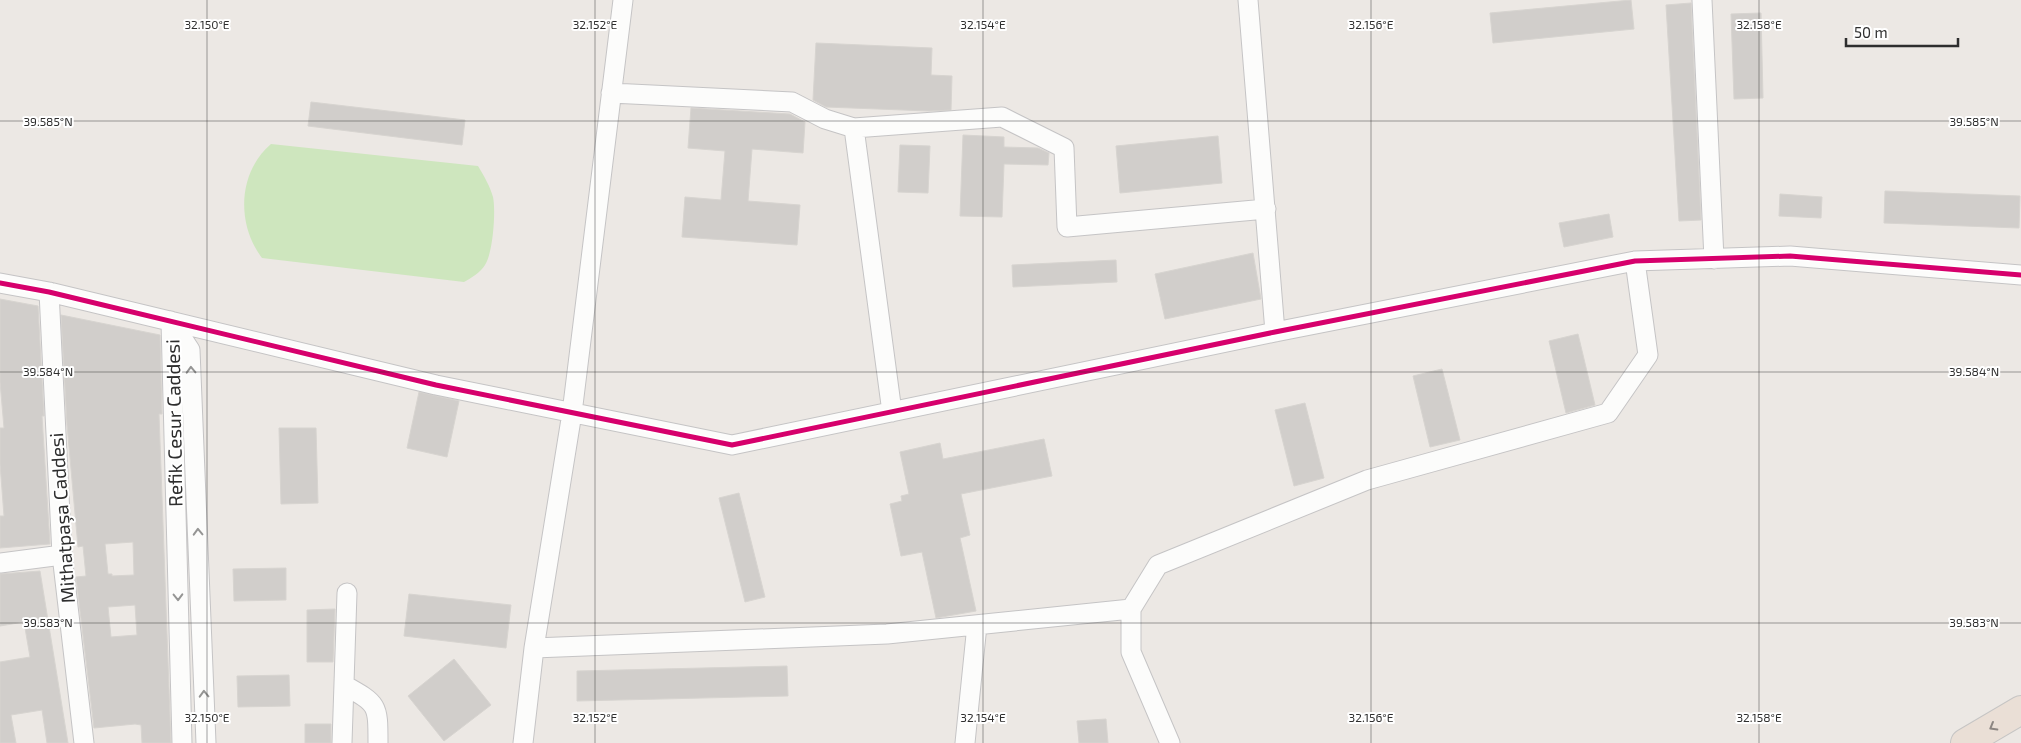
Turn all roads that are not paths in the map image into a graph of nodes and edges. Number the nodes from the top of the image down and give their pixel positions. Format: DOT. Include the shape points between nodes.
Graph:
graph roads {
  1 [pos="623,0"];
  2 [pos="1248,0"];
  3 [pos="1702,0"];
  4 [pos="611,93"];
  5 [pos="854,128"];
  6 [pos="1266,209"];
  7 [pos="1714,258"];
  8 [pos="1635,261"];
  9 [pos="2021,275"];
  10 [pos="0,283"];
  11 [pos="49,292"];
  12 [pos="171,321"];
  13 [pos="1275,332"];
  14 [pos="892,412"];
  15 [pos="572,413"];
  16 [pos="62,555"];
  17 [pos="0,562"];
  18 [pos="346,592"];
  19 [pos="1131,609"];
  20 [pos="977,625"];
  21 [pos="534,648"];
  22 [pos="344,685"];
  23 [pos="2021,710"];
  24 [pos="84,743"];
  25 [pos="182,743"];
  26 [pos="206,743"];
  27 [pos="342,743"];
  28 [pos="378,743"];
  29 [pos="523,743"];
  30 [pos="965,743"];
  31 [pos="1170,743"];
  32 [pos="1965,743"];
  1 -- 4 [label="street"];
  2 -- 6 [label="street"];
  3 -- 7 [label="street"];
  4 -- 5 [label="street" via="792,102 825,119"];
  4 -- 15 [label="street"];
  5 -- 6 [label="street" via="1002,117 1064,148 1066,227"];
  5 -- 14 [label="street"];
  6 -- 13 [label="street"];
  7 -- 8 [label="street"];
  7 -- 9 [label="street" via="1790,256"];
  8 -- 13 [label="street"];
  8 -- 19 [label="street" via="1648,355 1608,413 1367,480 1167,561 1158,565"];
  10 -- 11 [label="street"];
  11 -- 12 [label="street"];
  11 -- 16 [label="street, Mithatpaşa Caddesi"];
  12 -- 15 [label="street" via="436,385"];
  12 -- 25 [label="street, Refik Cesur Caddesi, one-way"];
  26 -- 12 [label="street, Refik Cesur Caddesi, one-way" via="190,350"];
  13 -- 14 [label="street"];
  14 -- 15 [label="street" via="732,445"];
  15 -- 21 [label="street"];
  16 -- 17 [label="street"];
  16 -- 24 [label="street, Mithatpaşa Caddesi"];
  18 -- 22 [label="street"];
  19 -- 20 [label="street"];
  19 -- 31 [label="street" via="1131,652"];
  20 -- 21 [label="street" via="888,634"];
  20 -- 30 [label="street"];
  21 -- 29 [label="street"];
  22 -- 27 [label="street"];
  22 -- 28 [label="street" via="375,706"];
  23 -- 32 [label="highway, one-way"];
}
